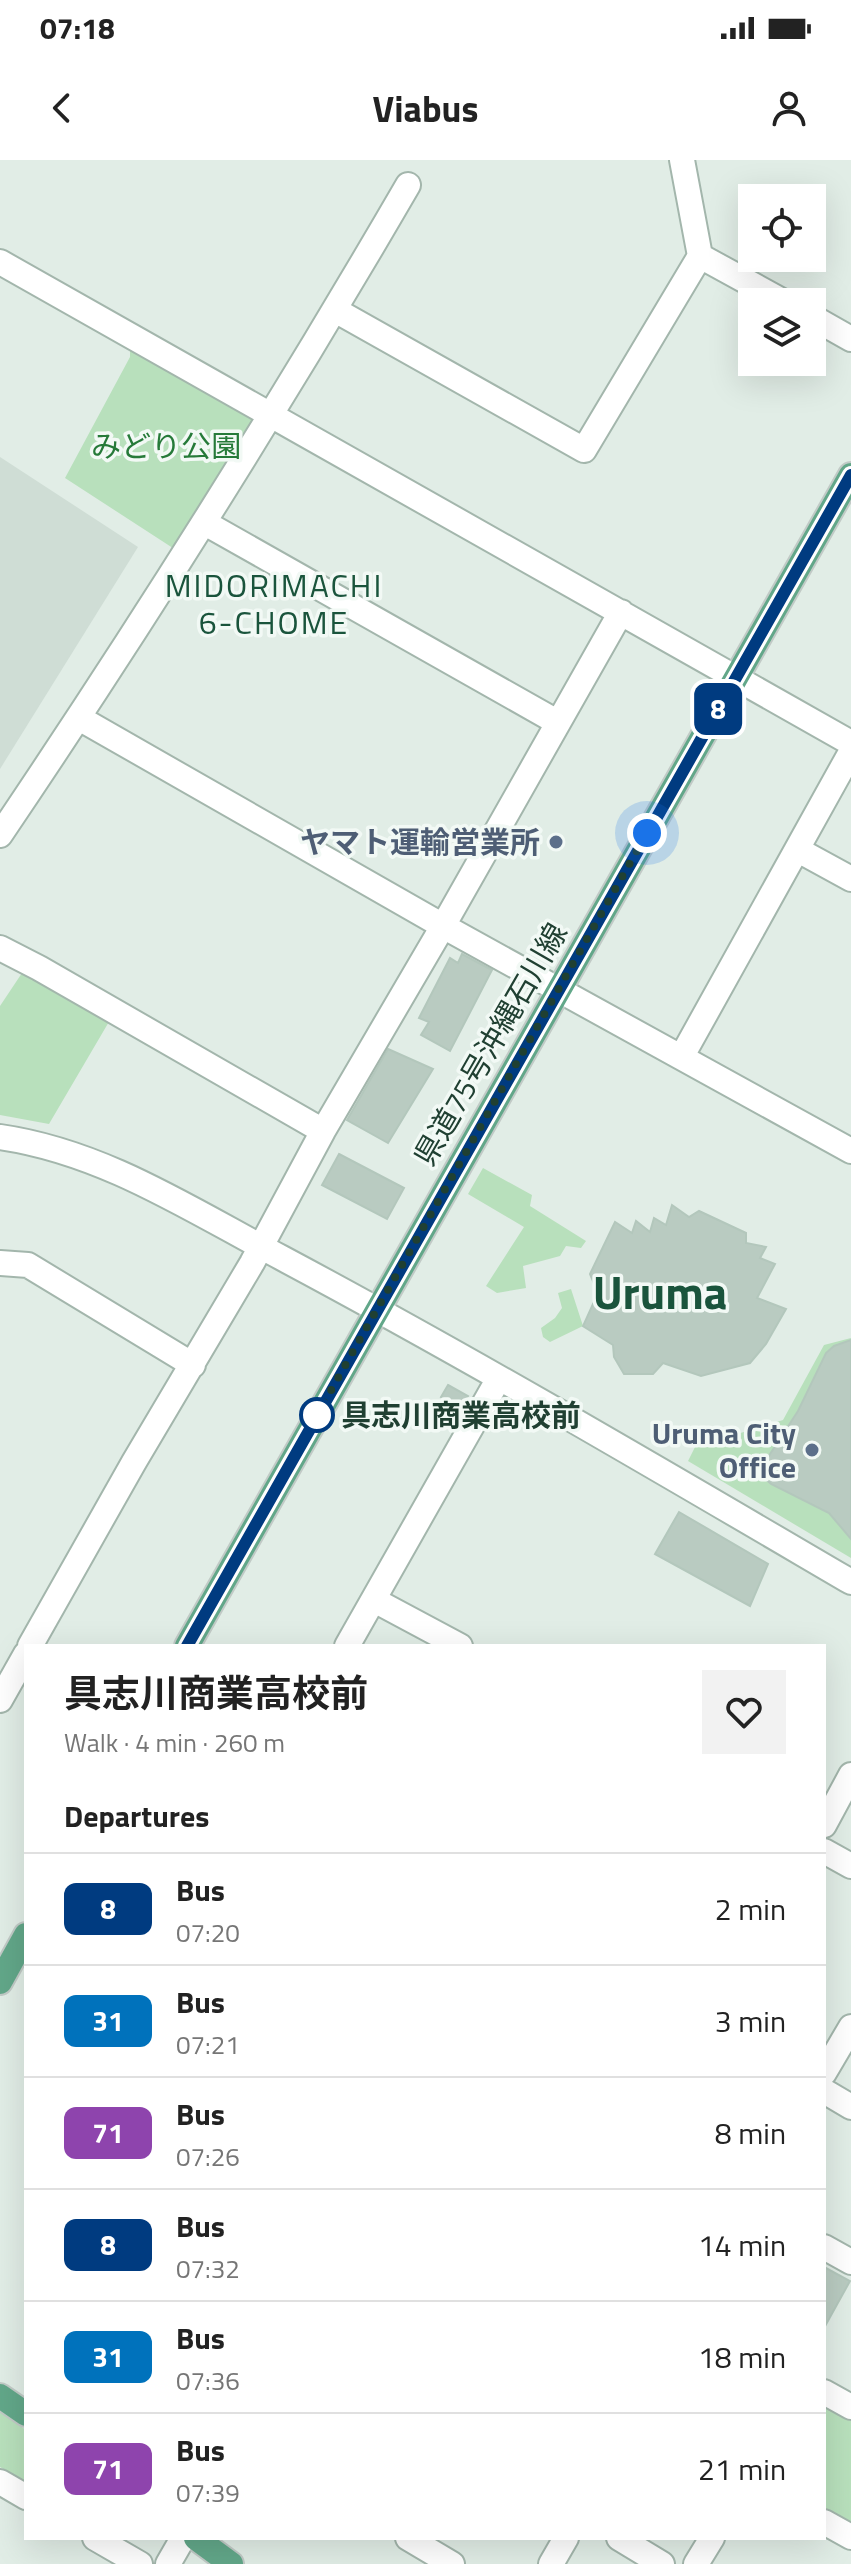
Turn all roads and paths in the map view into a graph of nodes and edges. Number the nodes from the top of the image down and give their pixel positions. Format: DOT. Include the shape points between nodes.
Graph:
graph roads {
  1 [pos="684,169"];
  2 [pos="408,185"];
  3 [pos="700,256"];
  4 [pos="0,262"];
  5 [pos="758,288"];
  6 [pos="335,310"];
  7 [pos="826,325"];
  8 [pos="851,339"];
  9 [pos="272,416"];
  10 [pos="851,475"];
  11 [pos="205,523"];
  12 [pos="621,612"];
  13 [pos="736,678"];
  14 [pos="79,718"];
  15 [pos="557,722"];
  16 [pos="851,743"];
  17 [pos="851,752"];
  18 [pos="0,835"];
  19 [pos="798,850"];
  20 [pos="851,879"];
  21 [pos="443,926"];
  22 [pos="0,948"];
  23 [pos="558,989"];
  24 [pos="682,1056"];
  25 [pos="323,1131"];
  26 [pos="0,1137"];
  27 [pos="851,1151"];
  28 [pos="259,1246"];
  29 [pos="0,1263"];
  30 [pos="377,1309"];
  31 [pos="193,1365"];
  32 [pos="499,1378"];
  33 [pos="851,1582"];
  34 [pos="374,1600"];
  35 [pos="31,1644"];
  36 [pos="188,1644"];
  37 [pos="348,1644"];
  38 [pos="456,1644"];
  39 [pos="17,1664"];
  40 [pos="0,1700"];
  41 [pos="851,1775"];
  42 [pos="826,1821"];
  43 [pos="826,1852"];
  44 [pos="851,1866"];
  45 [pos="24,1939"];
  46 [pos="0,1982"];
  47 [pos="851,2027"];
  48 [pos="826,2070"];
  49 [pos="826,2092"];
  50 [pos="851,2107"];
  51 [pos="826,2248"];
  52 [pos="851,2262"];
  53 [pos="826,2393"];
  54 [pos="0,2396"];
  55 [pos="851,2407"];
  56 [pos="24,2413"];
  57 [pos="0,2482"];
  58 [pos="24,2496"];
  59 [pos="826,2523"];
  60 [pos="851,2537"];
  61 [pos="98,2540"];
  62 [pos="182,2540"];
  63 [pos="199,2540"];
  64 [pos="415,2540"];
  65 [pos="565,2540"];
  66 [pos="622,2540"];
  67 [pos="711,2540"];
  68 [pos="140,2564"];
  69 [pos="168,2564"];
  70 [pos="231,2564"];
  71 [pos="452,2564"];
  72 [pos="551,2564"];
  73 [pos="662,2564"];
  74 [pos="696,2564"];
  1 -- 3 [label="street"];
  2 -- 6 [label="street"];
  3 -- 5 [label="street"];
  3 -- 6 [label="street" via="584,450"];
  4 -- 9 [label="street"];
  6 -- 9 [label="street"];
  7 -- 8 [label="street"];
  9 -- 11 [label="street"];
  9 -- 12 [label="street"];
  10 -- 13 [label="main road, 県道75号沖縄石川線"];
  11 -- 14 [label="street"];
  11 -- 15 [label="street"];
  12 -- 13 [label="street"];
  12 -- 15 [label="street"];
  13 -- 16 [label="street"];
  13 -- 23 [label="main road, 県道75号沖縄石川線"];
  14 -- 18 [label="street"];
  14 -- 21 [label="street"];
  15 -- 21 [label="street"];
  17 -- 19 [label="street"];
  19 -- 20 [label="street"];
  19 -- 24 [label="street"];
  21 -- 23 [label="street"];
  21 -- 25 [label="street"];
  22 -- 25 [label="street"];
  23 -- 24 [label="street"];
  23 -- 30 [label="main road, 県道75号沖縄石川線"];
  24 -- 27 [label="street"];
  25 -- 28 [label="street"];
  26 -- 28 [label="street" via="45,1145 108,1167"];
  28 -- 30 [label="street"];
  28 -- 31 [label="street"];
  29 -- 31 [label="street" via="28,1265"];
  30 -- 32 [label="street"];
  30 -- 36 [label="main road, 県道75号沖縄石川線"];
  31 -- 35 [label="street"];
  32 -- 33 [label="street"];
  32 -- 34 [label="street"];
  34 -- 37 [label="street"];
  34 -- 38 [label="street"];
  39 -- 40 [label="street"];
  41 -- 42 [label="street"];
  43 -- 44 [label="street"];
  45 -- 46 [label="main road"];
  47 -- 48 [label="street"];
  49 -- 50 [label="street"];
  51 -- 52 [label="street"];
  53 -- 55 [label="street"];
  54 -- 56 [label="main road"];
  57 -- 58 [label="street"];
  59 -- 60 [label="street"];
  61 -- 68 [label="street"];
  62 -- 69 [label="street"];
  63 -- 70 [label="main road"];
  64 -- 71 [label="street"];
  65 -- 72 [label="street"];
  66 -- 73 [label="street"];
  67 -- 74 [label="street"];
}
